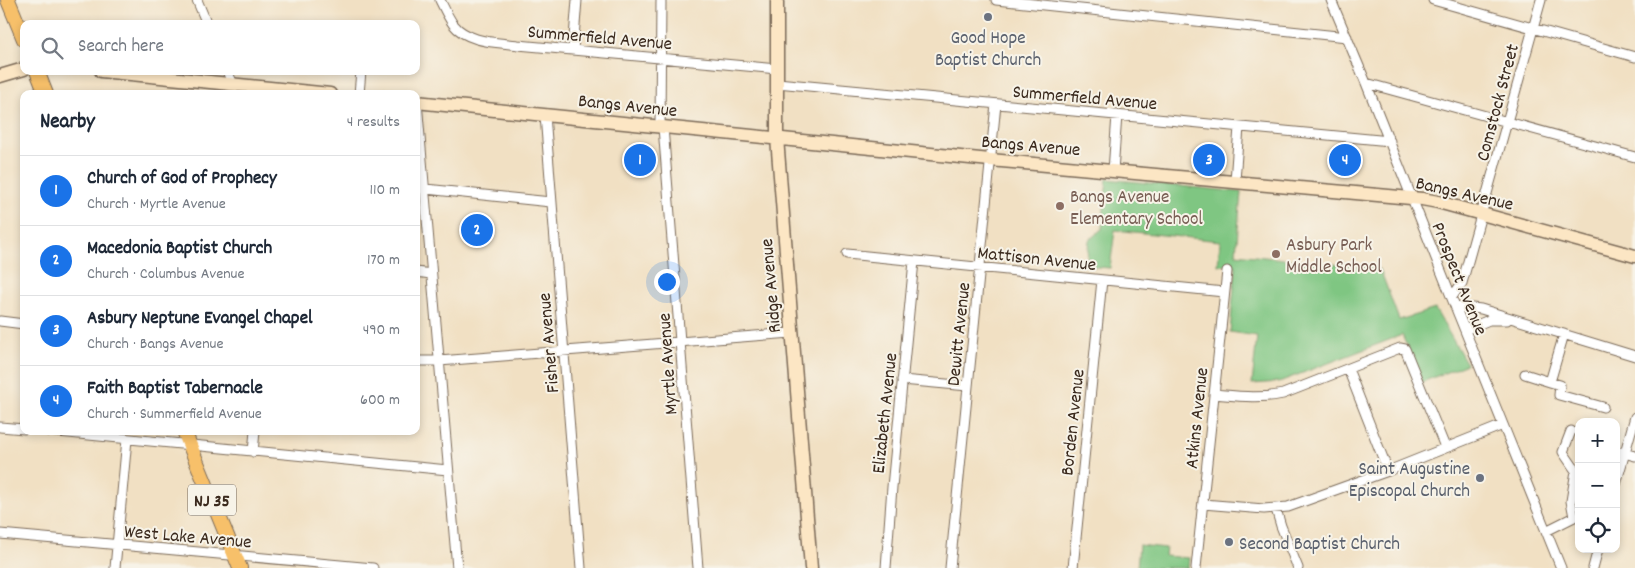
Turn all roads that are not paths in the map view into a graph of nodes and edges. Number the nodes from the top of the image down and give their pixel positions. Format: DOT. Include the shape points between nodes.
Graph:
graph roads {
  1 [pos="8,0"];
  2 [pos="197,0"];
  3 [pos="440,0"];
  4 [pos="577,0"];
  5 [pos="661,0"];
  6 [pos="777,0"];
  7 [pos="996,0"];
  8 [pos="1433,0"];
  9 [pos="1541,0"];
  10 [pos="1333,1"];
  11 [pos="1075,4"];
  12 [pos="205,20"];
  13 [pos="20,28"];
  14 [pos="1533,29"];
  15 [pos="1347,37"];
  16 [pos="573,50"];
  17 [pos="1635,57"];
  18 [pos="660,58"];
  19 [pos="20,69"];
  20 [pos="777,69"];
  21 [pos="39,75"];
  22 [pos="142,75"];
  23 [pos="229,75"];
  24 [pos="361,75"];
  25 [pos="0,76"];
  26 [pos="777,83"];
  27 [pos="1366,83"];
  28 [pos="233,84"];
  29 [pos="44,90"];
  30 [pos="276,90"];
  31 [pos="359,90"];
  32 [pos="420,102"];
  33 [pos="996,104"];
  34 [pos="545,115"];
  35 [pos="1118,115"];
  36 [pos="1508,122"];
  37 [pos="662,126"];
  38 [pos="1239,127"];
  39 [pos="777,138"];
  40 [pos="1390,141"];
  41 [pos="1635,157"];
  42 [pos="990,160"];
  43 [pos="1113,170"];
  44 [pos="1235,182"];
  45 [pos="420,189"];
  46 [pos="1412,198"];
  47 [pos="551,202"];
  48 [pos="1482,214"];
  49 [pos="846,254"];
  50 [pos="1635,256"];
  51 [pos="914,260"];
  52 [pos="980,267"];
  53 [pos="1227,271"];
  54 [pos="420,272"];
  55 [pos="432,274"];
  56 [pos="1102,280"];
  57 [pos="1224,292"];
  58 [pos="1453,302"];
  59 [pos="1519,320"];
  60 [pos="0,321"];
  61 [pos="20,324"];
  62 [pos="1465,330"];
  63 [pos="792,333"];
  64 [pos="1564,334"];
  65 [pos="680,342"];
  66 [pos="564,351"];
  67 [pos="1635,356"];
  68 [pos="420,361"];
  69 [pos="439,361"];
  70 [pos="1348,369"];
  71 [pos="1525,374"];
  72 [pos="902,380"];
  73 [pos="1550,382"];
  74 [pos="968,386"];
  75 [pos="1214,394"];
  76 [pos="1603,407"];
  77 [pos="1635,417"];
  78 [pos="1503,425"];
  79 [pos="0,427"];
  80 [pos="20,429"];
  81 [pos="1571,431"];
  82 [pos="88,435"];
  83 [pos="186,435"];
  84 [pos="255,435"];
  85 [pos="127,439"];
  86 [pos="190,445"];
  87 [pos="1444,448"];
  88 [pos="253,452"];
  89 [pos="1621,452"];
  90 [pos="1635,456"];
  91 [pos="448,470"];
  92 [pos="1388,471"];
  93 [pos="1203,504"];
  94 [pos="1276,509"];
  95 [pos="1546,531"];
  96 [pos="0,534"];
  97 [pos="118,545"];
  98 [pos="1597,553"];
  99 [pos="237,562"];
  100 [pos="115,568"];
  101 [pos="373,568"];
  102 [pos="457,568"];
  103 [pos="581,568"];
  104 [pos="698,568"];
  105 [pos="811,568"];
  106 [pos="886,568"];
  107 [pos="950,568"];
  108 [pos="1073,568"];
  109 [pos="1196,568"];
  110 [pos="1298,568"];
  111 [pos="1561,568"];
  112 [pos="1593,568"];
  1 -- 13 [label="main road"];
  2 -- 12 [label="street"];
  3 -- 16 [label="street, Summerfield Avenue" via="453,24 476,39"];
  4 -- 16 [label="street"];
  5 -- 18 [label="street, Myrtle Avenue"];
  6 -- 20 [label="street, Ridge Avenue"];
  7 -- 11 [label="street"];
  8 -- 14 [label="street"];
  9 -- 14 [label="street, Comstock Street"];
  10 -- 15 [label="street, Prospect Avenue"];
  11 -- 15 [label="street"];
  14 -- 17 [label="street"];
  14 -- 36 [label="street, Comstock Street"];
  15 -- 27 [label="street, Prospect Avenue"];
  16 -- 18 [label="street, Summerfield Avenue"];
  18 -- 20 [label="street, Summerfield Avenue"];
  18 -- 37 [label="street, Myrtle Avenue"];
  19 -- 25 [label="street"];
  20 -- 26 [label="street, Ridge Avenue"];
  21 -- 29 [label="main road"];
  22 -- 28 [label="street"];
  23 -- 28 [label="street"];
  24 -- 31 [label="street"];
  26 -- 33 [label="street, Summerfield Avenue"];
  26 -- 39 [label="street, Ridge Avenue"];
  27 -- 36 [label="street"];
  27 -- 40 [label="street, Prospect Avenue"];
  28 -- 30 [label="street"];
  32 -- 34 [label="street, Bangs Avenue"];
  33 -- 35 [label="street, Summerfield Avenue"];
  33 -- 42 [label="street, Dewitt Avenue"];
  34 -- 37 [label="street, Bangs Avenue"];
  34 -- 47 [label="street, Fisher Avenue"];
  35 -- 38 [label="street, Summerfield Avenue"];
  35 -- 43 [label="street"];
  36 -- 41 [label="street"];
  36 -- 48 [label="street, Comstock Street"];
  37 -- 39 [label="street, Bangs Avenue"];
  37 -- 65 [label="street, Myrtle Avenue"];
  38 -- 40 [label="street, Summerfield Avenue"];
  38 -- 44 [label="street"];
  39 -- 42 [label="street, Bangs Avenue"];
  39 -- 63 [label="street, Ridge Avenue"];
  40 -- 46 [label="street, Prospect Avenue"];
  42 -- 43 [label="street, Bangs Avenue"];
  42 -- 52 [label="street, Dewitt Avenue"];
  43 -- 44 [label="street, Bangs Avenue"];
  44 -- 46 [label="street, Bangs Avenue"];
  45 -- 47 [label="street"];
  45 -- 55 [label="street"];
  46 -- 48 [label="street, Bangs Avenue"];
  46 -- 58 [label="street, Prospect Avenue"];
  47 -- 66 [label="street, Fisher Avenue"];
  48 -- 50 [label="street, Bangs Avenue"];
  48 -- 58 [label="street, Comstock Street" via="1462,283"];
  49 -- 51 [label="street, Mattison Avenue"];
  51 -- 52 [label="street, Mattison Avenue"];
  51 -- 72 [label="street, Elizabeth Avenue"];
  52 -- 56 [label="street, Mattison Avenue"];
  52 -- 74 [label="street, Dewitt Avenue"];
  53 -- 57 [label="street, Atkins Avenue"];
  54 -- 55 [label="street"];
  55 -- 69 [label="street"];
  56 -- 57 [label="street, Mattison Avenue"];
  56 -- 108 [label="street, Borden Avenue"];
  57 -- 75 [label="street, Atkins Avenue"];
  58 -- 59 [label="street"];
  58 -- 62 [label="street, Prospect Avenue"];
  59 -- 62 [label="street" via="1489,320"];
  59 -- 64 [label="street"];
  60 -- 61 [label="street"];
  62 -- 78 [label="street, Prospect Avenue"];
  63 -- 65 [label="street"];
  63 -- 105 [label="street, Ridge Avenue"];
  64 -- 67 [label="street"];
  64 -- 73 [label="street"];
  65 -- 66 [label="street"];
  65 -- 104 [label="street, Myrtle Avenue"];
  66 -- 69 [label="street"];
  66 -- 103 [label="street, Fisher Avenue"];
  68 -- 69 [label="street"];
  69 -- 91 [label="street"];
  70 -- 75 [label="street" via="1268,397"];
  70 -- 87 [label="street" via="1400,348 1405,349"];
  70 -- 92 [label="street"];
  71 -- 73 [label="street"];
  72 -- 74 [label="street"];
  72 -- 106 [label="street, Elizabeth Avenue"];
  73 -- 76 [label="street" via="1560,384 1559,395"];
  74 -- 107 [label="street, Dewitt Avenue"];
  75 -- 93 [label="street, Atkins Avenue"];
  77 -- 89 [label="street"];
  78 -- 87 [label="street"];
  78 -- 95 [label="street, Prospect Avenue"];
  79 -- 80 [label="street"];
  81 -- 95 [label="street" via="1563,452 1576,471 1571,500 1574,517"];
  82 -- 85 [label="street"];
  83 -- 86 [label="main road, NJ 35"];
  84 -- 88 [label="street"];
  85 -- 86 [label="street"];
  85 -- 97 [label="street"];
  86 -- 88 [label="street"];
  86 -- 99 [label="main road, NJ 35"];
  87 -- 92 [label="street"];
  88 -- 91 [label="street"];
  89 -- 90 [label="street"];
  91 -- 102 [label="street"];
  92 -- 94 [label="street" via="1300,504"];
  93 -- 94 [label="street"];
  93 -- 109 [label="street, Atkins Avenue"];
  94 -- 110 [label="street"];
  95 -- 111 [label="street, Prospect Avenue"];
  96 -- 97 [label="street, West Lake Avenue"];
  97 -- 99 [label="street, West Lake Avenue"];
  97 -- 100 [label="street"];
  98 -- 112 [label="street"];
  99 -- 101 [label="street, West Lake Avenue"];
}
